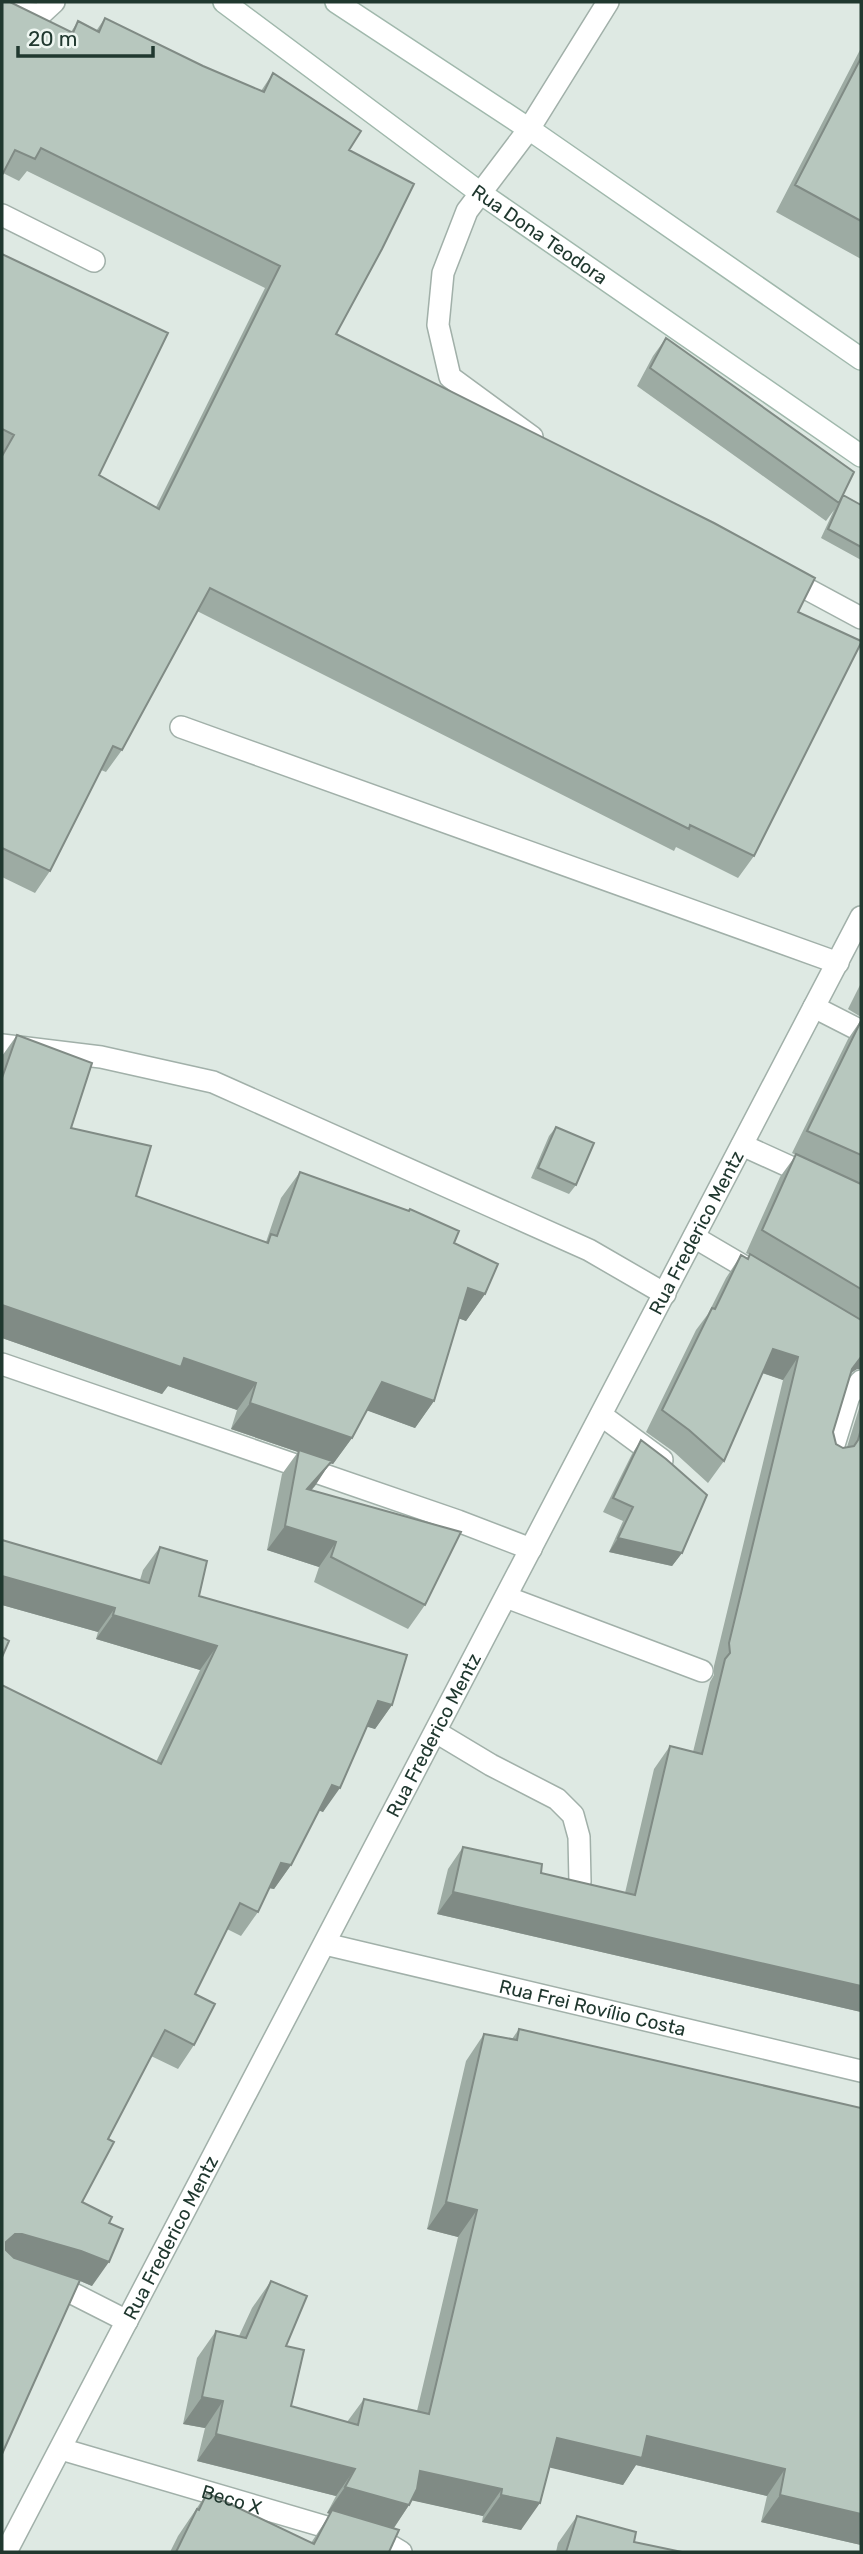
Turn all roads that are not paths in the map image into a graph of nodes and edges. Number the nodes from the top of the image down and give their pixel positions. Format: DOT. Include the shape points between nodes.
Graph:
graph roads {
  1 [pos="54,2"];
  2 [pos="224,2"];
  3 [pos="336,2"];
  4 [pos="608,2"];
  5 [pos="2,5"];
  6 [pos="529,130"];
  7 [pos="479,192"];
  8 [pos="2,215"];
  9 [pos="94,261"];
  10 [pos="861,359"];
  11 [pos="552,452"];
  12 [pos="861,456"];
  13 [pos="766,567"];
  14 [pos="861,618"];
  15 [pos="181,727"];
  16 [pos="861,917"];
  17 [pos="838,963"];
  18 [pos="814,1007"];
  19 [pos="861,1031"];
  20 [pos="2,1045"];
  21 [pos="742,1145"];
  22 [pos="861,1199"];
  23 [pos="694,1237"];
  24 [pos="778,1287"];
  25 [pos="665,1294"];
  26 [pos="2,1364"];
  27 [pos="861,1381"];
  28 [pos="601,1415"];
  29 [pos="830,1458"];
  30 [pos="674,1470"];
  31 [pos="531,1549"];
  32 [pos="506,1597"];
  33 [pos="702,1671"];
  34 [pos="436,1732"];
  35 [pos="580,1882"];
  36 [pos="325,1944"];
  37 [pos="861,2071"];
  38 [pos="2,2270"];
  39 [pos="127,2321"];
  40 [pos="61,2449"];
  41 [pos="5,2551"];
  42 [pos="401,2552"];
  1 -- 5 [label="street" via="41,14 17,13"];
  2 -- 7 [label="street, Rua Dona Teodora"];
  3 -- 6 [label="street"];
  4 -- 6 [label="street"];
  6 -- 7 [label="street"];
  6 -- 10 [label="street"];
  7 -- 11 [label="street" via="443,273 438,325 450,377"];
  7 -- 12 [label="street, Rua Dona Teodora"];
  8 -- 9 [label="street"];
  13 -- 14 [label="street"];
  15 -- 17 [label="street"];
  16 -- 17 [label="street, Rua Frederico Mentz"];
  17 -- 18 [label="street, Rua Frederico Mentz"];
  18 -- 19 [label="street"];
  18 -- 21 [label="street, Rua Frederico Mentz"];
  20 -- 25 [label="street" via="101,1058 213,1082 589,1250"];
  21 -- 22 [label="street"];
  21 -- 23 [label="street, Rua Frederico Mentz"];
  23 -- 24 [label="street"];
  23 -- 25 [label="street, Rua Frederico Mentz"];
  25 -- 28 [label="street, Rua Frederico Mentz"];
  26 -- 31 [label="street"];
  27 -- 29 [label="street" via="849,1396"];
  28 -- 30 [label="street"];
  28 -- 31 [label="street, Rua Frederico Mentz"];
  31 -- 32 [label="street, Rua Frederico Mentz"];
  32 -- 33 [label="street"];
  32 -- 34 [label="street, Rua Frederico Mentz"];
  34 -- 35 [label="street" via="556,1798 573,1815 579,1837"];
  34 -- 36 [label="street, Rua Frederico Mentz"];
  36 -- 37 [label="street, Rua Frei Rovílio Costa"];
  36 -- 39 [label="street, Rua Frederico Mentz"];
  38 -- 39 [label="street" via="60,2287"];
  39 -- 40 [label="street, Rua Frederico Mentz"];
  40 -- 41 [label="street, Rua Frederico Mentz"];
  40 -- 42 [label="street, Beco X"];
}
